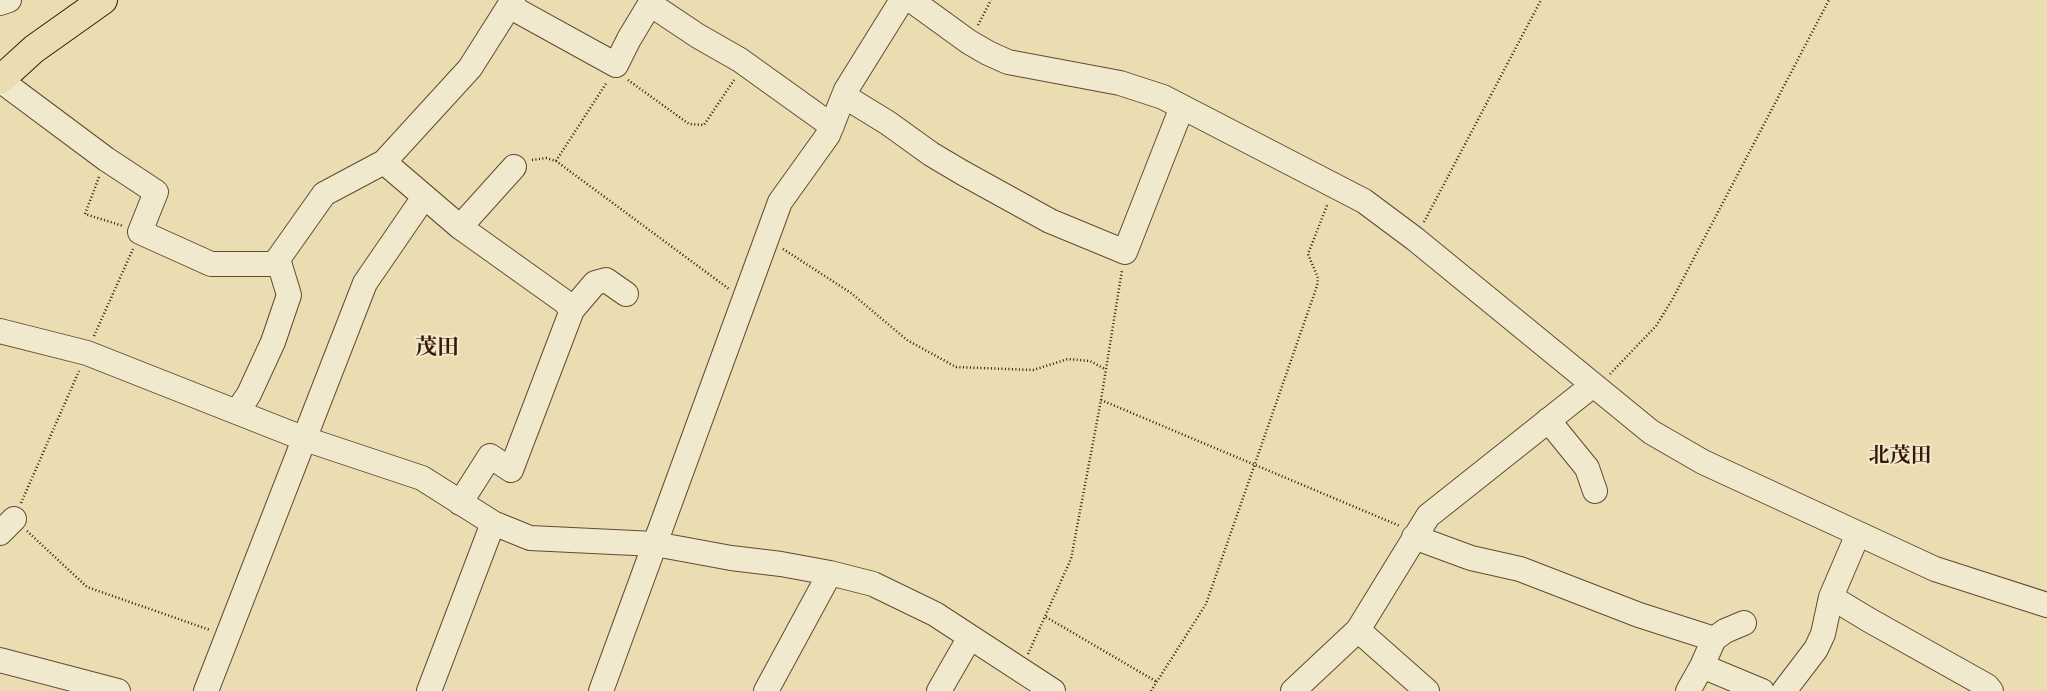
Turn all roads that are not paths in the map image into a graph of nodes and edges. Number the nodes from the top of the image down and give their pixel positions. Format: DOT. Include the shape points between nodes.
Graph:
graph roads {
  1 [pos="9,0"];
  2 [pos="103,0"];
  3 [pos="902,0"];
  4 [pos="911,0"];
  5 [pos="0,3"];
  6 [pos="511,3"];
  7 [pos="0,80"];
  8 [pos="844,96"];
  9 [pos="1182,107"];
  10 [pos="832,126"];
  11 [pos="384,162"];
  12 [pos="514,167"];
  13 [pos="424,197"];
  14 [pos="460,227"];
  15 [pos="279,264"];
  16 [pos="626,294"];
  17 [pos="572,310"];
  18 [pos="0,331"];
  19 [pos="1592,385"];
  20 [pos="237,412"];
  21 [pos="1548,420"];
  22 [pos="305,440"];
  23 [pos="1595,491"];
  24 [pos="460,503"];
  25 [pos="493,523"];
  26 [pos="1858,534"];
  27 [pos="1416,536"];
  28 [pos="655,544"];
  29 [pos="830,573"];
  30 [pos="1831,597"];
  31 [pos="2047,605"];
  32 [pos="1744,623"];
  33 [pos="1358,630"];
  34 [pos="970,637"];
  35 [pos="1714,639"];
  36 [pos="0,660"];
  37 [pos="1702,666"];
  38 [pos="118,691"];
  39 [pos="206,691"];
  40 [pos="429,691"];
  41 [pos="601,691"];
  42 [pos="766,691"];
  43 [pos="939,691"];
  44 [pos="1053,691"];
  45 [pos="1293,691"];
  46 [pos="1427,691"];
  47 [pos="1688,691"];
  48 [pos="1762,691"];
  49 [pos="1784,691"];
  50 [pos="1991,691"];
  1 -- 5 [label="street"];
  2 -- 7 [label="main road" via="34,49"];
  3 -- 8 [label="street"];
  4 -- 9 [label="street" via="969,42 1008,62 1120,84"];
  6 -- 10 [label="street" via="615,68 628,39 650,4 745,64"];
  6 -- 11 [label="street" via="470,68"];
  7 -- 15 [label="street" via="156,192 140,232 212,264"];
  8 -- 9 [label="street" via="963,173 1050,221 1125,252"];
  8 -- 10 [label="street"];
  9 -- 19 [label="street" via="1364,201"];
  10 -- 28 [label="street" via="780,202"];
  11 -- 13 [label="street"];
  11 -- 15 [label="street" via="324,194 278,259"];
  12 -- 14 [label="street"];
  13 -- 14 [label="street"];
  13 -- 22 [label="street" via="365,283"];
  14 -- 17 [label="street"];
  15 -- 20 [label="street" via="289,295 273,342"];
  16 -- 17 [label="street" via="606,280 595,283"];
  17 -- 24 [label="street" via="511,470 490,456"];
  18 -- 20 [label="street" via="86,352"];
  19 -- 21 [label="street"];
  19 -- 26 [label="street" via="1651,432 1702,462"];
  20 -- 22 [label="street"];
  21 -- 23 [label="street" via="1587,468"];
  21 -- 27 [label="street" via="1428,516"];
  22 -- 24 [label="street" via="422,478"];
  22 -- 39 [label="street"];
  24 -- 25 [label="street"];
  25 -- 28 [label="street" via="530,538"];
  25 -- 40 [label="street"];
  26 -- 30 [label="street"];
  26 -- 31 [label="street" via="1935,569"];
  27 -- 33 [label="street"];
  27 -- 35 [label="street" via="1471,558 1520,569"];
  28 -- 29 [label="street"];
  28 -- 41 [label="street"];
  29 -- 34 [label="street" via="873,584 935,614"];
  29 -- 42 [label="street"];
  30 -- 49 [label="street" via="1824,634"];
  30 -- 50 [label="street"];
  32 -- 35 [label="street"];
  33 -- 45 [label="street"];
  33 -- 46 [label="street"];
  34 -- 43 [label="street"];
  34 -- 44 [label="street"];
  35 -- 37 [label="street"];
  36 -- 38 [label="street"];
  37 -- 47 [label="street"];
  37 -- 48 [label="street"];
}
